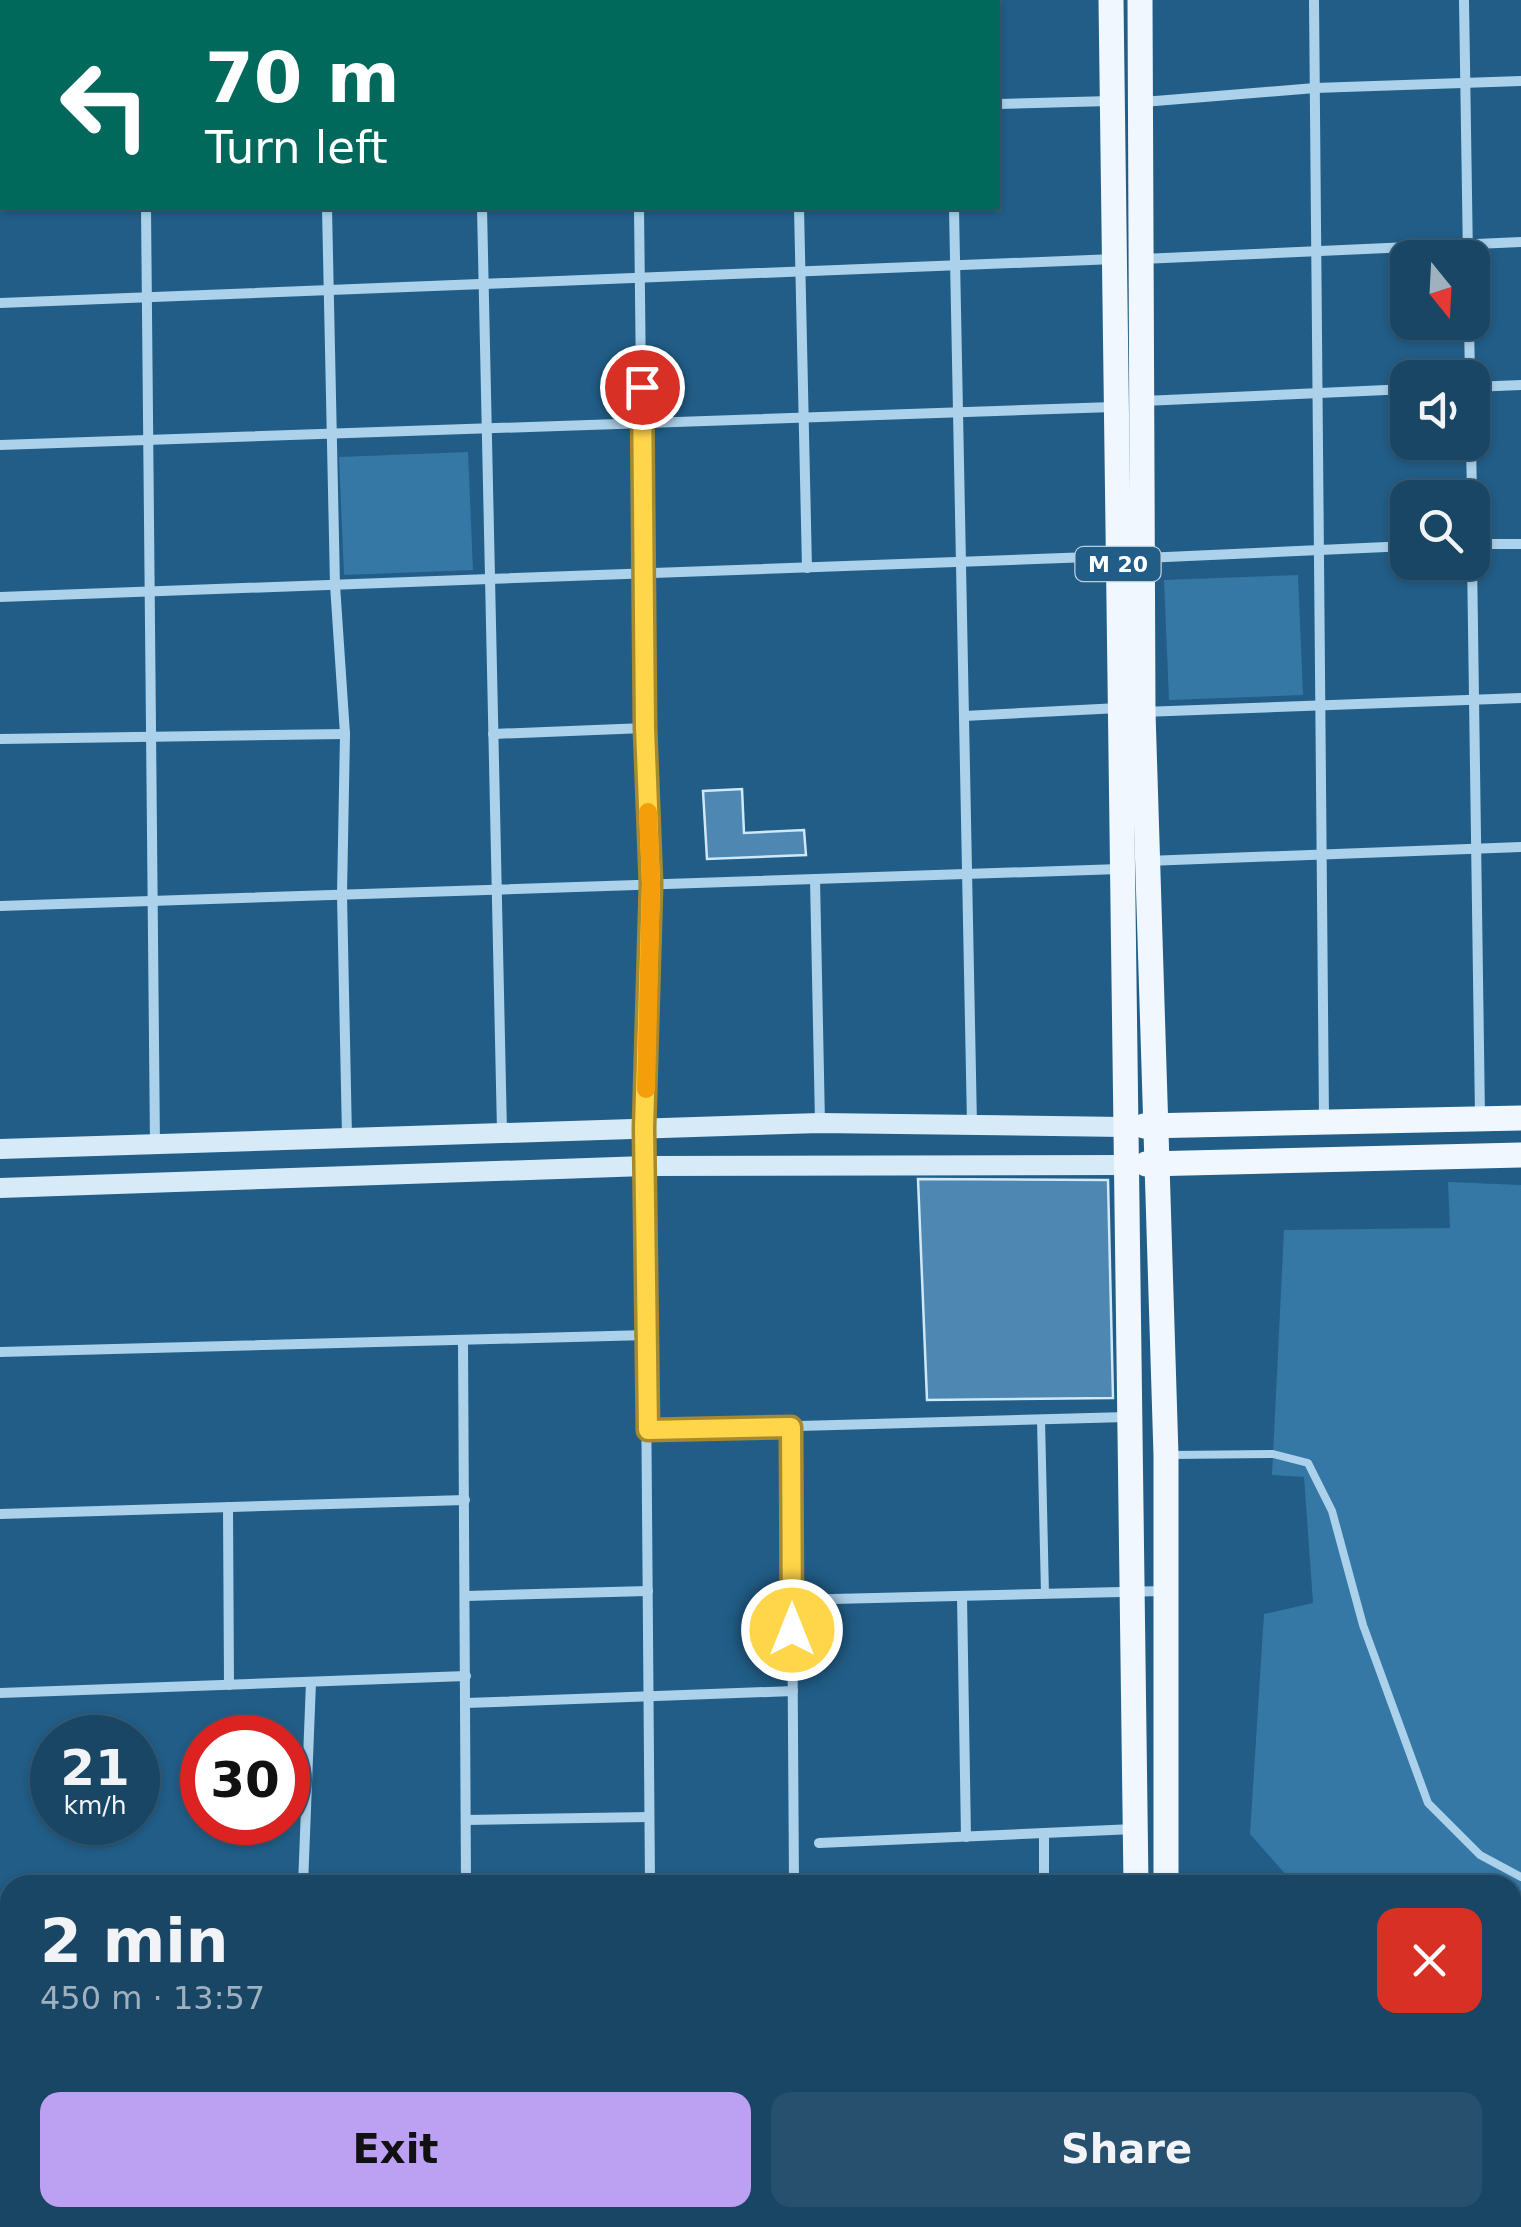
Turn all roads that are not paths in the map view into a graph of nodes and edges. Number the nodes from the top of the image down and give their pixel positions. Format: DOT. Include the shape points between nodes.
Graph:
graph roads {
  1 [pos="1111,0"];
  2 [pos="1140,0"];
  3 [pos="1314,0"];
  4 [pos="1464,0"];
  5 [pos="1521,81"];
  6 [pos="1465,83"];
  7 [pos="1315,88"];
  8 [pos="1112,101"];
  9 [pos="1142,102"];
  10 [pos="1000,104"];
  11 [pos="146,210"];
  12 [pos="327,210"];
  13 [pos="482,210"];
  14 [pos="639,210"];
  15 [pos="799,210"];
  16 [pos="954,210"];
  17 [pos="1468,240"];
  18 [pos="1521,242"];
  19 [pos="1490,243"];
  20 [pos="1390,248"];
  21 [pos="1317,251"];
  22 [pos="1143,258"];
  23 [pos="1114,260"];
  24 [pos="955,266"];
  25 [pos="800,272"];
  26 [pos="640,278"];
  27 [pos="484,284"];
  28 [pos="329,290"];
  29 [pos="148,297"];
  30 [pos="0,303"];
  31 [pos="1521,385"];
  32 [pos="1490,386"];
  33 [pos="1390,389"];
  34 [pos="1318,391"];
  35 [pos="1144,401"];
  36 [pos="1115,407"];
  37 [pos="958,413"];
  38 [pos="804,418"];
  39 [pos="643,424"];
  40 [pos="487,429"];
  41 [pos="332,434"];
  42 [pos="149,441"];
  43 [pos="0,446"];
  44 [pos="1490,544"];
  45 [pos="1521,544"];
  46 [pos="1390,546"];
  47 [pos="1320,548"];
  48 [pos="1131,557"];
  49 [pos="961,562"];
  50 [pos="807,568"];
  51 [pos="646,573"];
  52 [pos="490,579"];
  53 [pos="1472,580"];
  54 [pos="335,585"];
  55 [pos="151,592"];
  56 [pos="0,597"];
  57 [pos="1521,698"];
  58 [pos="1474,700"];
  59 [pos="1322,705"];
  60 [pos="1132,710"];
  61 [pos="964,716"];
  62 [pos="645,728"];
  63 [pos="345,734"];
  64 [pos="493,734"];
  65 [pos="152,737"];
  66 [pos="0,740"];
  67 [pos="1521,847"];
  68 [pos="1477,849"];
  69 [pos="1323,854"];
  70 [pos="1146,861"];
  71 [pos="1121,868"];
  72 [pos="967,874"];
  73 [pos="815,879"];
  74 [pos="651,884"];
  75 [pos="498,889"];
  76 [pos="342,895"];
  77 [pos="154,901"];
  78 [pos="0,906"];
  79 [pos="1480,1118"];
  80 [pos="1521,1118"];
  81 [pos="1324,1122"];
  82 [pos="820,1123"];
  83 [pos="1158,1124"];
  84 [pos="972,1126"];
  85 [pos="1124,1127"];
  86 [pos="644,1128"];
  87 [pos="502,1132"];
  88 [pos="347,1138"];
  89 [pos="155,1146"];
  90 [pos="0,1149"];
  91 [pos="1521,1156"];
  92 [pos="1160,1163"];
  93 [pos="1126,1165"];
  94 [pos="645,1166"];
  95 [pos="154,1180"];
  96 [pos="0,1188"];
  97 [pos="647,1334"];
  98 [pos="464,1342"];
  99 [pos="0,1352"];
  100 [pos="1128,1417"];
  101 [pos="1041,1420"];
  102 [pos="791,1427"];
  103 [pos="648,1430"];
  104 [pos="1166,1455"];
  105 [pos="465,1500"];
  106 [pos="228,1507"];
  107 [pos="0,1514"];
  108 [pos="1131,1590"];
  109 [pos="648,1591"];
  110 [pos="1164,1591"];
  111 [pos="1045,1594"];
  112 [pos="466,1596"];
  113 [pos="962,1596"];
  114 [pos="792,1600"];
  115 [pos="466,1676"];
  116 [pos="311,1682"];
  117 [pos="229,1685"];
  118 [pos="0,1692"];
  119 [pos="792,1692"];
  120 [pos="649,1696"];
  121 [pos="466,1704"];
  122 [pos="649,1817"];
  123 [pos="466,1820"];
  124 [pos="1135,1829"];
  125 [pos="1044,1834"];
  126 [pos="966,1837"];
  127 [pos="819,1843"];
  128 [pos="303,1875"];
  129 [pos="466,1875"];
  130 [pos="650,1875"];
  131 [pos="794,1875"];
  132 [pos="1044,1875"];
  133 [pos="1136,1875"];
  134 [pos="1166,1875"];
  135 [pos="1517,1875"];
  1 -- 8 [label="main road, M 20"];
  2 -- 9 [label="main road, M 20"];
  3 -- 7 [label="street"];
  4 -- 6 [label="street"];
  5 -- 6 [label="street"];
  6 -- 7 [label="street"];
  6 -- 17 [label="street"];
  7 -- 9 [label="street"];
  7 -- 21 [label="street"];
  8 -- 10 [label="street"];
  8 -- 23 [label="main road, M 20"];
  9 -- 22 [label="main road, M 20"];
  11 -- 29 [label="street"];
  12 -- 28 [label="street"];
  13 -- 27 [label="street"];
  14 -- 26 [label="street"];
  15 -- 25 [label="street"];
  16 -- 24 [label="street"];
  18 -- 19 [label="street"];
  20 -- 21 [label="street"];
  21 -- 22 [label="street"];
  21 -- 34 [label="street"];
  22 -- 23 [label="street"];
  22 -- 35 [label="main road, M 20"];
  23 -- 24 [label="street"];
  23 -- 36 [label="main road, M 20"];
  24 -- 25 [label="street"];
  24 -- 37 [label="street"];
  25 -- 26 [label="street"];
  25 -- 38 [label="street"];
  26 -- 27 [label="street"];
  26 -- 39 [label="street"];
  27 -- 28 [label="street"];
  27 -- 40 [label="street"];
  28 -- 29 [label="street"];
  28 -- 41 [label="street"];
  29 -- 30 [label="street"];
  29 -- 42 [label="street"];
  31 -- 32 [label="street"];
  33 -- 34 [label="street"];
  34 -- 35 [label="street"];
  34 -- 47 [label="street"];
  35 -- 48 [label="main road, M 20"];
  36 -- 37 [label="street"];
  36 -- 48 [label="main road, M 20"];
  37 -- 38 [label="street"];
  37 -- 49 [label="street"];
  38 -- 39 [label="street"];
  38 -- 50 [label="street"];
  39 -- 40 [label="street"];
  39 -- 51 [label="street"];
  40 -- 41 [label="street"];
  40 -- 52 [label="street"];
  41 -- 42 [label="street"];
  41 -- 54 [label="street"];
  42 -- 43 [label="street"];
  42 -- 55 [label="street"];
  44 -- 45 [label="street"];
  46 -- 47 [label="street"];
  47 -- 48 [label="street"];
  47 -- 59 [label="street"];
  48 -- 49 [label="street"];
  48 -- 60 [label="main road, M 20"];
  49 -- 50 [label="street"];
  49 -- 61 [label="street"];
  50 -- 51 [label="street"];
  51 -- 52 [label="street"];
  51 -- 62 [label="street"];
  52 -- 54 [label="street"];
  52 -- 64 [label="street"];
  53 -- 58 [label="street"];
  54 -- 55 [label="street"];
  54 -- 63 [label="street"];
  55 -- 56 [label="street"];
  55 -- 65 [label="street"];
  57 -- 58 [label="street"];
  58 -- 59 [label="street"];
  58 -- 68 [label="street"];
  59 -- 60 [label="street"];
  59 -- 69 [label="street"];
  60 -- 61 [label="street"];
  60 -- 70 [label="main road, M 20"];
  60 -- 71 [label="main road, M 20"];
  61 -- 72 [label="street"];
  62 -- 64 [label="street"];
  62 -- 74 [label="street"];
  63 -- 65 [label="street"];
  63 -- 76 [label="street"];
  64 -- 75 [label="street"];
  65 -- 66 [label="street"];
  65 -- 77 [label="street"];
  67 -- 68 [label="street"];
  68 -- 69 [label="street"];
  68 -- 79 [label="street"];
  69 -- 70 [label="street"];
  69 -- 81 [label="street"];
  70 -- 83 [label="main road, M 20"];
  71 -- 72 [label="street"];
  71 -- 85 [label="main road, M 20"];
  72 -- 73 [label="street"];
  72 -- 84 [label="street"];
  73 -- 74 [label="street"];
  73 -- 82 [label="street"];
  74 -- 75 [label="street"];
  74 -- 86 [label="street"];
  75 -- 76 [label="street"];
  75 -- 87 [label="street"];
  76 -- 77 [label="street"];
  76 -- 88 [label="street"];
  77 -- 78 [label="street"];
  77 -- 89 [label="street"];
  79 -- 80 [label="main road"];
  79 -- 81 [label="main road"];
  81 -- 83 [label="main road"];
  82 -- 84 [label="street"];
  82 -- 86 [label="street"];
  83 -- 85 [label="main road"];
  83 -- 92 [label="main road"];
  84 -- 85 [label="street"];
  85 -- 93 [label="main road"];
  86 -- 87 [label="street"];
  86 -- 94 [label="street"];
  87 -- 88 [label="street"];
  88 -- 89 [label="street"];
  89 -- 90 [label="street"];
  89 -- 95 [label="street"];
  91 -- 92 [label="main road"];
  92 -- 93 [label="main road"];
  92 -- 104 [label="main road"];
  93 -- 94 [label="street"];
  93 -- 100 [label="main road"];
  94 -- 95 [label="street"];
  94 -- 97 [label="street"];
  95 -- 96 [label="street"];
  97 -- 98 [label="street"];
  97 -- 103 [label="street"];
  98 -- 99 [label="street"];
  98 -- 105 [label="street"];
  100 -- 101 [label="street"];
  100 -- 108 [label="main road"];
  101 -- 102 [label="street"];
  101 -- 111 [label="lane"];
  102 -- 103 [label="street"];
  102 -- 114 [label="street"];
  103 -- 109 [label="street"];
  104 -- 110 [label="main road"];
  104 -- 135 [label="lane" via="1273,1454 1308,1463 1332,1511 1363,1625 1428,1803 1480,1855"];
  105 -- 106 [label="street"];
  105 -- 112 [label="street"];
  106 -- 107 [label="street"];
  106 -- 117 [label="street"];
  108 -- 110 [label="street"];
  108 -- 111 [label="street"];
  108 -- 124 [label="main road"];
  109 -- 112 [label="street"];
  109 -- 120 [label="street"];
  110 -- 134 [label="main road"];
  111 -- 113 [label="street"];
  112 -- 115 [label="street"];
  113 -- 114 [label="street"];
  113 -- 126 [label="street"];
  114 -- 119 [label="street"];
  115 -- 116 [label="street"];
  115 -- 121 [label="street"];
  116 -- 117 [label="street"];
  116 -- 128 [label="street"];
  117 -- 118 [label="street"];
  119 -- 120 [label="street"];
  119 -- 131 [label="street"];
  120 -- 121 [label="street"];
  120 -- 122 [label="street"];
  121 -- 123 [label="street"];
  122 -- 123 [label="street"];
  122 -- 130 [label="street"];
  123 -- 129 [label="street"];
  124 -- 125 [label="street"];
  124 -- 133 [label="main road"];
  125 -- 126 [label="street"];
  125 -- 132 [label="street"];
  126 -- 127 [label="street"];
}
